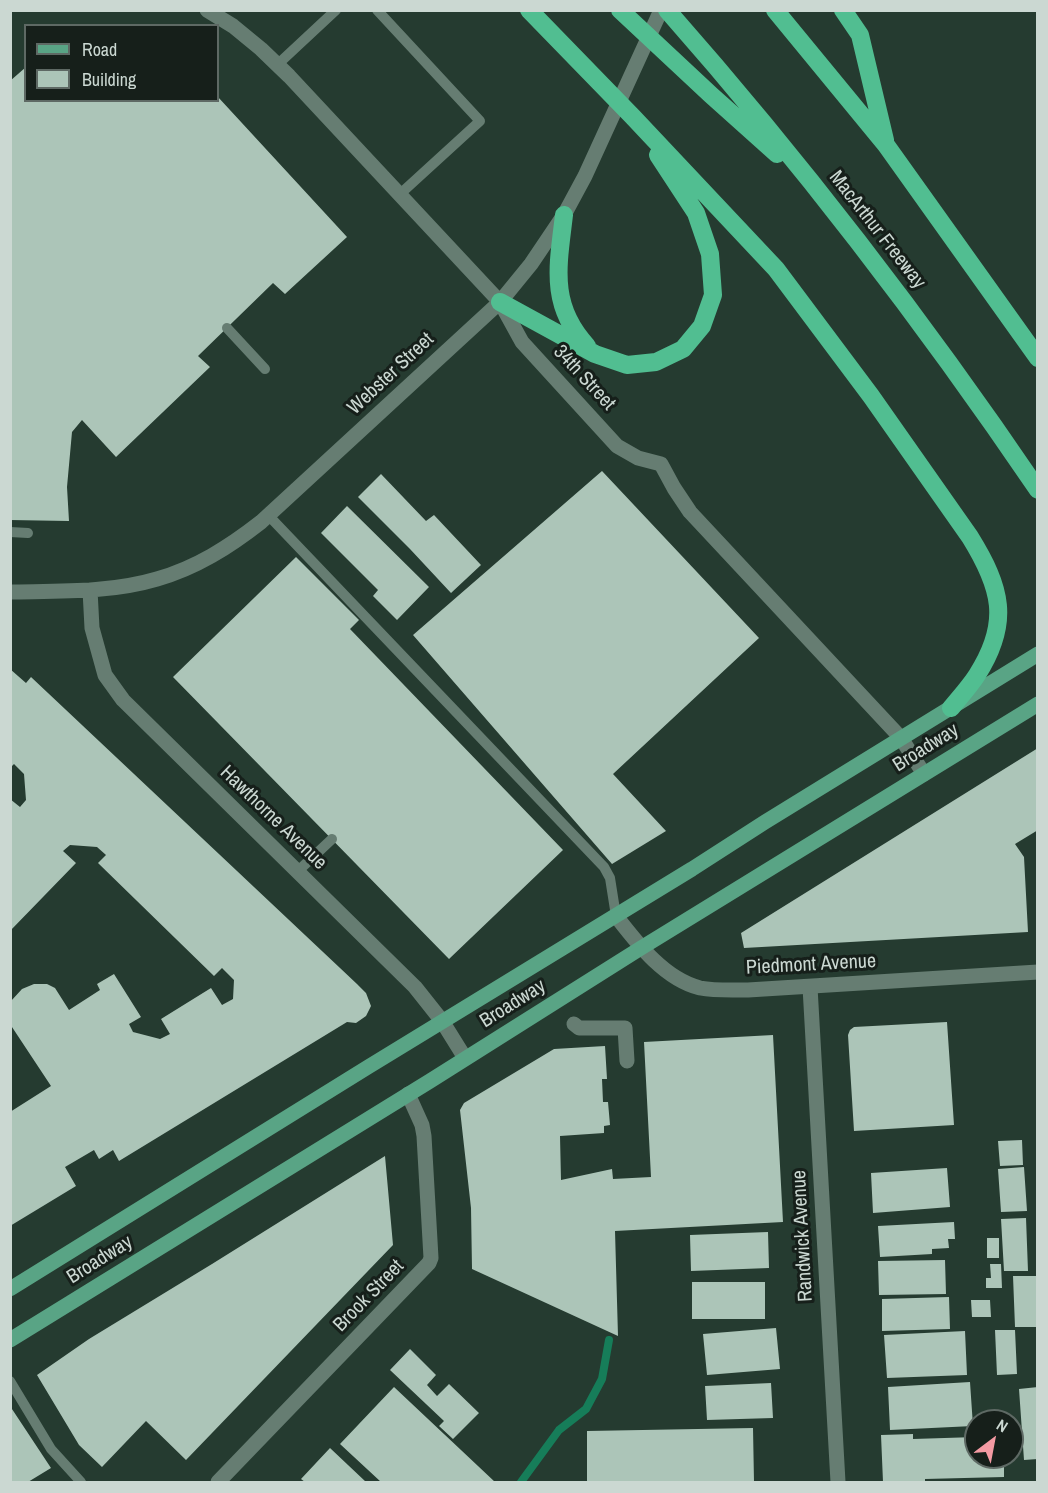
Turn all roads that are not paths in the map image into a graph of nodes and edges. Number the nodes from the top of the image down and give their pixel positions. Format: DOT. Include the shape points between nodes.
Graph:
graph roads {
  1 [pos="207,10"];
  2 [pos="336,10"];
  3 [pos="377,10"];
  4 [pos="530,10"];
  5 [pos="620,10"];
  6 [pos="661,10"];
  7 [pos="667,10"];
  8 [pos="775,10"];
  9 [pos="843,10"];
  10 [pos="277,65"];
  11 [pos="886,145"];
  12 [pos="675,169"];
  13 [pos="819,191"];
  14 [pos="399,195"];
  15 [pos="564,215"];
  16 [pos="500,302"];
  17 [pos="227,328"];
  18 [pos="595,354"];
  19 [pos="1038,358"];
  20 [pos="265,369"];
  21 [pos="1038,489"];
  22 [pos="268,515"];
  23 [pos="10,532"];
  24 [pos="28,532"];
  25 [pos="90,590"];
  26 [pos="10,592"];
  27 [pos="1038,654"];
  28 [pos="1038,704"];
  29 [pos="951,708"];
  30 [pos="902,738"];
  31 [pos="924,774"];
  32 [pos="332,839"];
  33 [pos="298,871"];
  34 [pos="616,915"];
  35 [pos="641,948"];
  36 [pos="1038,972"];
  37 [pos="810,987"];
  38 [pos="442,1021"];
  39 [pos="574,1024"];
  40 [pos="465,1058"];
  41 [pos="627,1060"];
  42 [pos="408,1094"];
  43 [pos="10,1289"];
  44 [pos="10,1340"];
  45 [pos="10,1381"];
  46 [pos="81,1482"];
  47 [pos="218,1482"];
  48 [pos="838,1482"];
  1 -- 10 [label="street, 34th Street" via="233,26"];
  2 -- 10 [label="lane"];
  3 -- 14 [label="lane" via="480,121"];
  4 -- 12 [label="highway" via="633,117"];
  5 -- 13 [label="highway"];
  6 -- 15 [label="street, Webster Street"];
  7 -- 13 [label="highway, MacArthur Freeway"];
  8 -- 11 [label="highway"];
  9 -- 11 [label="highway" via="860,35"];
  10 -- 14 [label="street, 34th Street"];
  11 -- 19 [label="highway"];
  12 -- 18 [label="highway" via="710,254 713,295 702,326 683,349 656,362 627,365"];
  12 -- 29 [label="highway" via="776,270 871,396 985,561 999,606 997,630 977,675"];
  13 -- 21 [label="highway, MacArthur Freeway" via="914,314"];
  14 -- 16 [label="street, 34th Street"];
  15 -- 16 [label="street, Webster Street"];
  15 -- 18 [label="highway" via="559,290 577,335"];
  16 -- 18 [label="highway"];
  16 -- 22 [label="street, Webster Street"];
  16 -- 30 [label="street, 34th Street" via="522,342 617,446 638,458 661,464 690,512"];
  17 -- 20 [label="lane"];
  22 -- 25 [label="street, Webster Street" via="226,548 188,568 156,579"];
  22 -- 34 [label="lane" via="604,867 610,878"];
  23 -- 24 [label="lane"];
  25 -- 26 [label="street, Webster Street"];
  25 -- 33 [label="street, Hawthorne Avenue" via="92,628 105,675 123,700"];
  27 -- 29 [label="main road, Broadway"];
  28 -- 31 [label="main road, Broadway"];
  29 -- 30 [label="main road, Broadway"];
  30 -- 31 [label="street, 34th Street"];
  30 -- 34 [label="main road, Broadway"];
  31 -- 35 [label="main road, Broadway"];
  32 -- 33 [label="lane"];
  33 -- 38 [label="street, Hawthorne Avenue" via="415,987"];
  34 -- 35 [label="street, Piedmont Avenue"];
  34 -- 38 [label="main road, Broadway"];
  35 -- 37 [label="street, Piedmont Avenue" via="672,975 702,988"];
  35 -- 40 [label="main road, Broadway"];
  36 -- 37 [label="street, Piedmont Avenue"];
  37 -- 48 [label="street, Randwick Avenue"];
  38 -- 40 [label="street, Hawthorne Avenue"];
  38 -- 43 [label="main road, Broadway"];
  39 -- 41 [label="street" via="579,1028 625,1028"];
  40 -- 42 [label="main road, Broadway"];
  42 -- 44 [label="main road, Broadway"];
  42 -- 47 [label="street, Brook Street" via="424,1136 429,1263"];
  45 -- 46 [label="lane" via="51,1449"];
}
